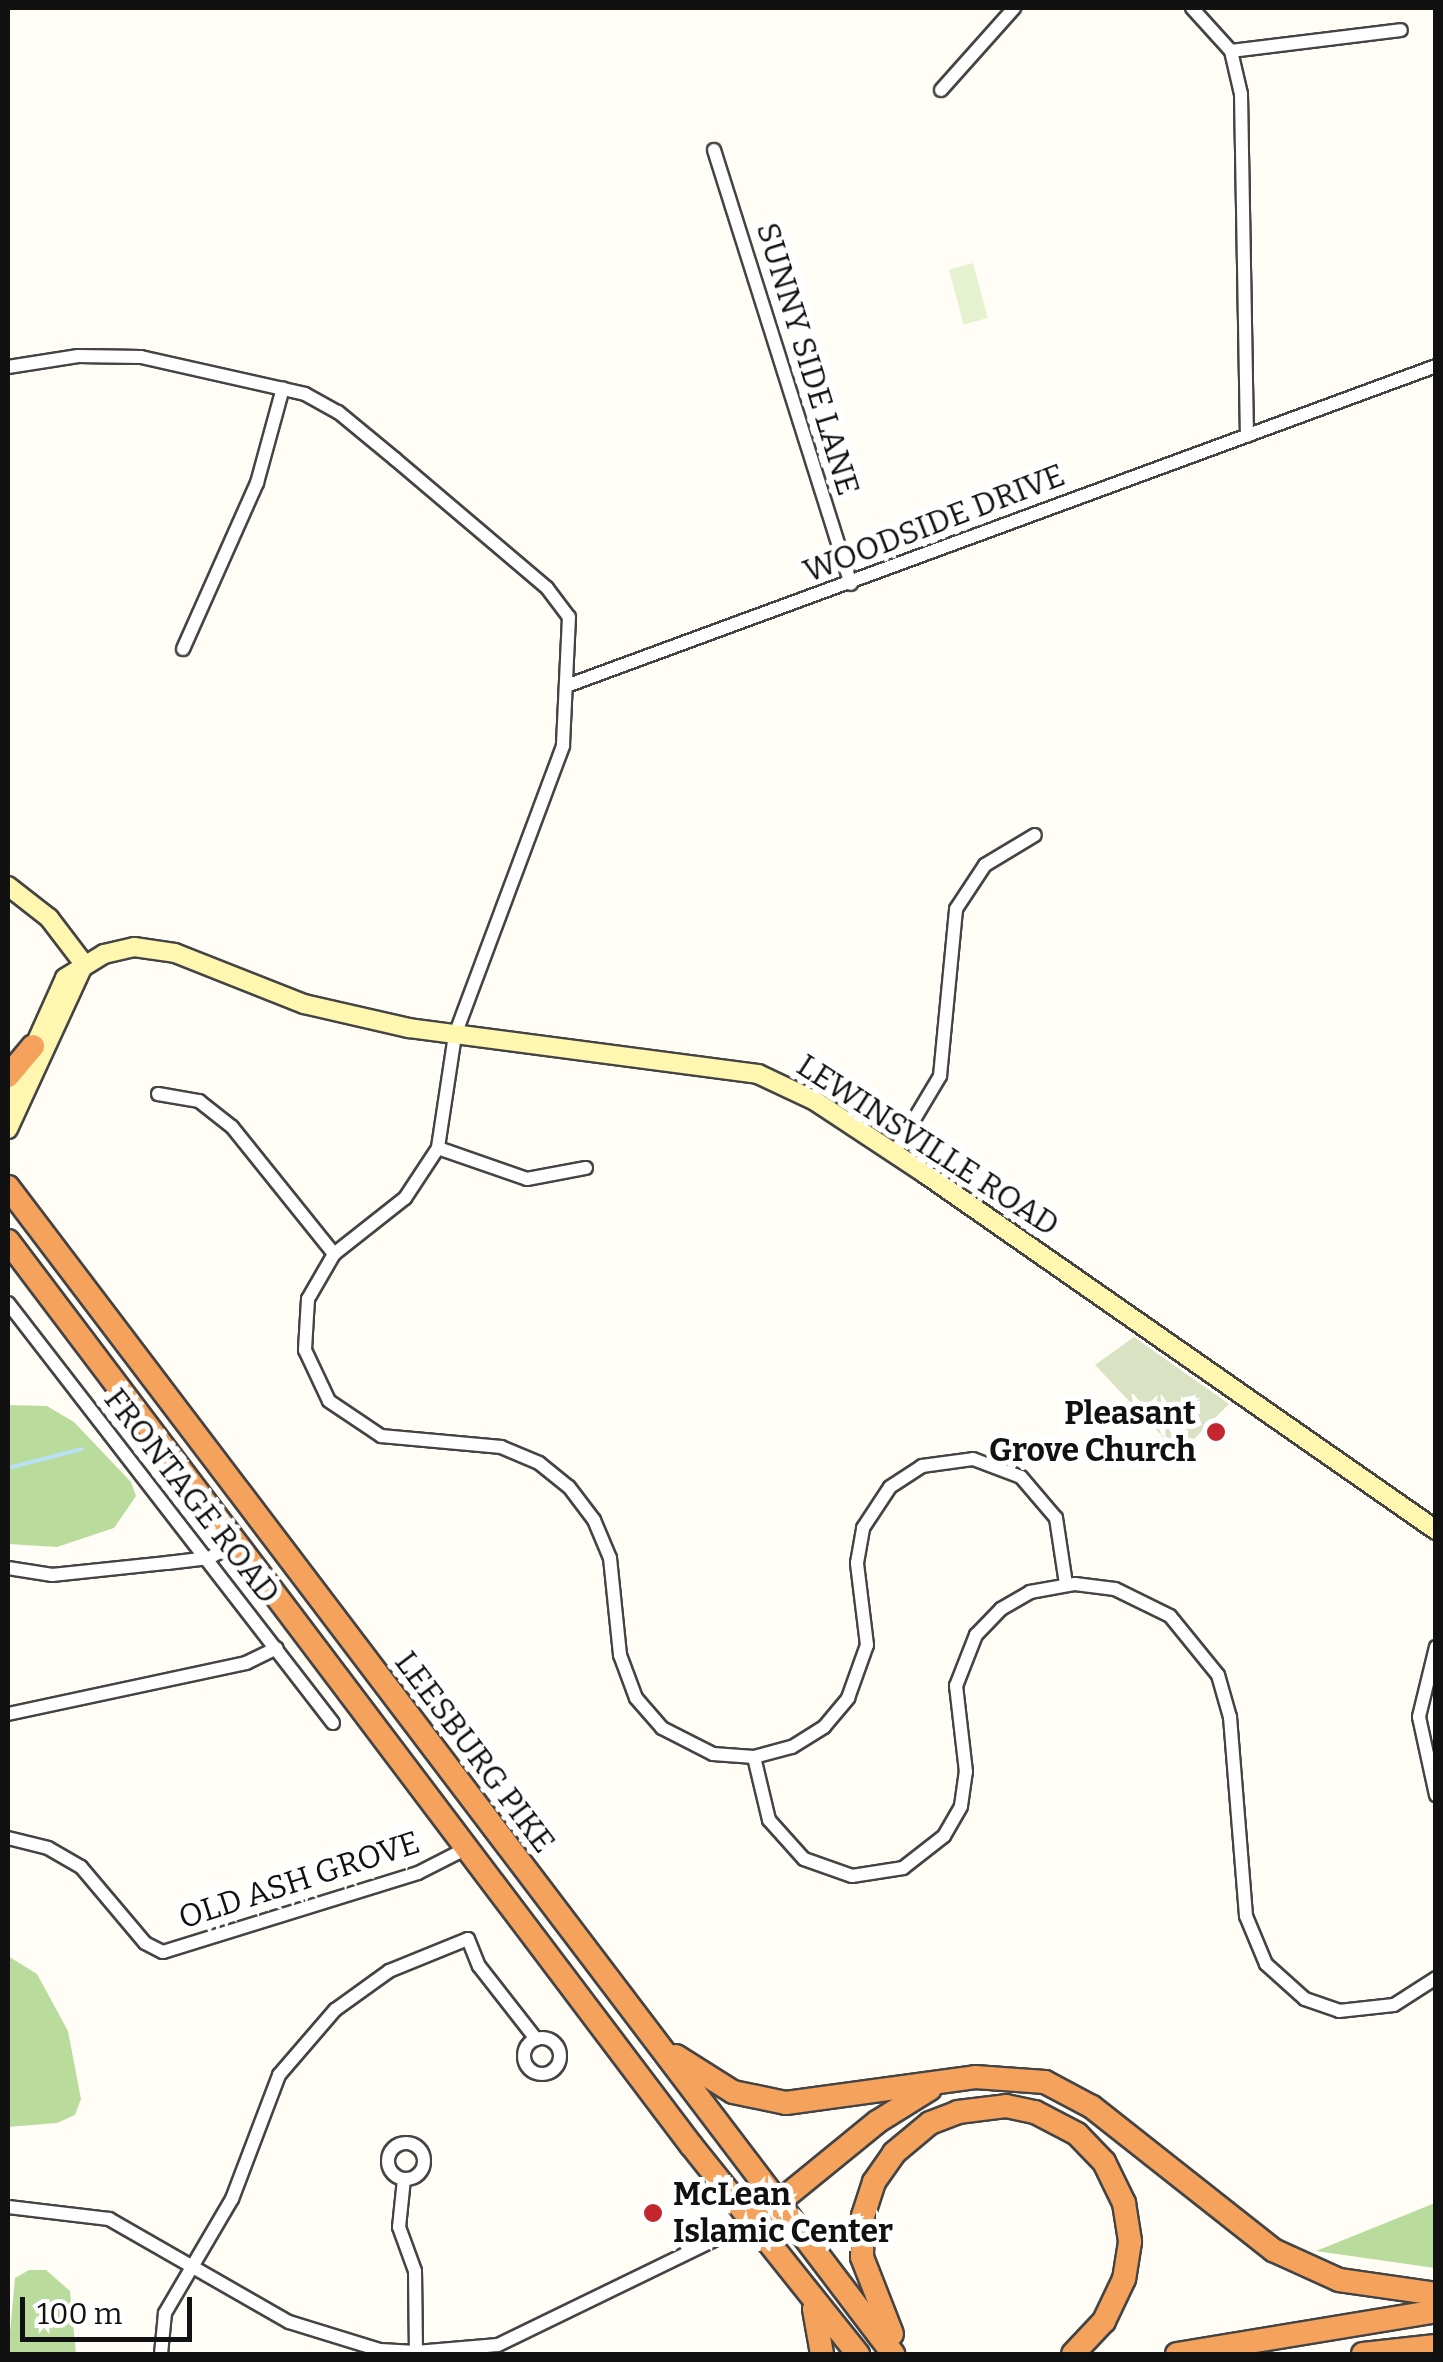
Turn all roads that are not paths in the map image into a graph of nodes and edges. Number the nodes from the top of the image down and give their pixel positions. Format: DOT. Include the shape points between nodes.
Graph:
graph roads {
  1 [pos="1014,8"];
  2 [pos="1192,8"];
  3 [pos="1401,30"];
  4 [pos="1230,51"];
  5 [pos="941,90"];
  6 [pos="714,150"];
  7 [pos="1436,366"];
  8 [pos="8,367"];
  9 [pos="283,388"];
  10 [pos="1247,436"];
  11 [pos="850,584"];
  12 [pos="182,649"];
  13 [pos="570,684"];
  14 [pos="1035,834"];
  15 [pos="8,886"];
  16 [pos="84,964"];
  17 [pos="455,1035"];
  18 [pos="33,1046"];
  19 [pos="8,1076"];
  20 [pos="158,1094"];
  21 [pos="8,1105"];
  22 [pos="8,1129"];
  23 [pos="438,1148"];
  24 [pos="894,1153"];
  25 [pos="586,1168"];
  26 [pos="8,1187"];
  27 [pos="8,1241"];
  28 [pos="334,1254"];
  29 [pos="8,1304"];
  30 [pos="1436,1530"];
  31 [pos="238,1542"];
  32 [pos="208,1558"];
  33 [pos="8,1568"];
  34 [pos="1066,1584"];
  35 [pos="277,1648"];
  36 [pos="1436,1648"];
  37 [pos="8,1714"];
  38 [pos="333,1723"];
  39 [pos="754,1757"];
  40 [pos="1436,1794"];
  41 [pos="8,1838"];
  42 [pos="469,1847"];
  43 [pos="1436,1978"];
  44 [pos="626,2003"];
  45 [pos="536,2039"];
  46 [pos="956,2080"];
  47 [pos="404,2179"];
  48 [pos="777,2204"];
  49 [pos="8,2207"];
  50 [pos="751,2222"];
  51 [pos="192,2263"];
  52 [pos="1436,2294"];
  53 [pos="809,2296"];
  54 [pos="1436,2311"];
  55 [pos="1436,2346"];
  56 [pos="416,2353"];
  57 [pos="161,2354"];
  58 [pos="822,2354"];
  59 [pos="858,2354"];
  60 [pos="893,2354"];
  61 [pos="904,2354"];
  62 [pos="1073,2354"];
  63 [pos="1177,2354"];
  64 [pos="1363,2354"];
  1 -- 5 [label="street"];
  2 -- 4 [label="street"];
  3 -- 4 [label="street"];
  4 -- 10 [label="street" via="1242,113"];
  6 -- 11 [label="street, SUNNY SIDE LANE"];
  7 -- 10 [label="street, WOODSIDE DRIVE"];
  8 -- 9 [label="street" via="78,356 141,356"];
  9 -- 12 [label="street" via="257,483"];
  9 -- 13 [label="street" via="338,412 556,597 568,617"];
  10 -- 11 [label="street, WOODSIDE DRIVE"];
  11 -- 13 [label="street, WOODSIDE DRIVE"];
  13 -- 17 [label="street" via="554,776"];
  14 -- 24 [label="street" via="985,865 956,909 940,1076"];
  15 -- 16 [label="main road" via="49,918"];
  16 -- 17 [label="main road, LEWINSVILLE ROAD" via="121,949 160,949 304,1004"];
  16 -- 18 [label="main road" via="55,994"];
  16 -- 22 [label="main road"];
  17 -- 23 [label="street"];
  17 -- 24 [label="main road, LEWINSVILLE ROAD" via="758,1074"];
  18 -- 19 [label="highway"];
  18 -- 21 [label="main road"];
  20 -- 28 [label="street" via="199,1102 232,1127"];
  23 -- 25 [label="street" via="527,1178"];
  23 -- 28 [label="street" via="405,1198"];
  24 -- 30 [label="main road, LEWINSVILLE ROAD"];
  26 -- 44 [label="highway, LEESBURG PIKE"];
  27 -- 31 [label="highway, LEESBURG PIKE"];
  28 -- 39 [label="street" via="308,1298 303,1333 310,1368 329,1402 380,1436 501,1447 554,1474 604,1538 622,1664 636,1698 662,1728 695,1748"];
  29 -- 32 [label="street, FRONTAGE ROAD"];
  31 -- 32 [label="street"];
  31 -- 42 [label="highway, LEESBURG PIKE"];
  32 -- 33 [label="street" via="52,1575"];
  32 -- 35 [label="street, FRONTAGE ROAD"];
  34 -- 39 [label="street" via="1001,1608 966,1651 956,1705 965,1790 944,1836 920,1859 888,1873 852,1876 804,1859 770,1820"];
  34 -- 39 [label="street" via="1056,1518 1021,1477 990,1462 956,1458 902,1476 870,1512 859,1546 868,1645 848,1698 809,1738"];
  34 -- 43 [label="street" via="1115,1589 1152,1604 1186,1630 1213,1666 1230,1717 1246,1916 1277,1978 1322,2006 1359,2012 1410,1998"];
  35 -- 37 [label="street" via="246,1663"];
  35 -- 38 [label="street, FRONTAGE ROAD"];
  36 -- 40 [label="street" via="1418,1716"];
  41 -- 42 [label="street, OLD ASH GROVE" via="72,1860 116,1902 145,1944 163,1952 406,1877"];
  42 -- 50 [label="highway, LEESBURG PIKE"];
  44 -- 46 [label="highway" via="696,2072 762,2100 803,2102"];
  44 -- 48 [label="highway, LEESBURG PIKE"];
  45 -- 51 [label="street" via="468,1940 389,1971 336,2010 279,2075 232,2199"];
  46 -- 48 [label="highway" via="891,2111"];
  46 -- 52 [label="highway" via="1011,2076 1057,2086 1273,2250 1339,2280"];
  47 -- 56 [label="street" via="399,2226 415,2271"];
  48 -- 50 [label="highway"];
  48 -- 60 [label="highway, LEESBURG PIKE"];
  49 -- 51 [label="street" via="109,2219"];
  50 -- 53 [label="highway, LEESBURG PIKE"];
  50 -- 56 [label="street" via="498,2346"];
  51 -- 56 [label="street" via="289,2322 380,2350"];
  51 -- 57 [label="street" via="165,2313"];
  53 -- 58 [label="highway"];
  53 -- 59 [label="highway, LEESBURG PIKE"];
  54 -- 63 [label="highway"];
  55 -- 64 [label="highway"];
  61 -- 62 [label="highway" via="866,2276 866,2204 886,2162 916,2132 944,2116 990,2106 1064,2124 1104,2162 1124,2203 1130,2242 1124,2279 1104,2321"];
}
